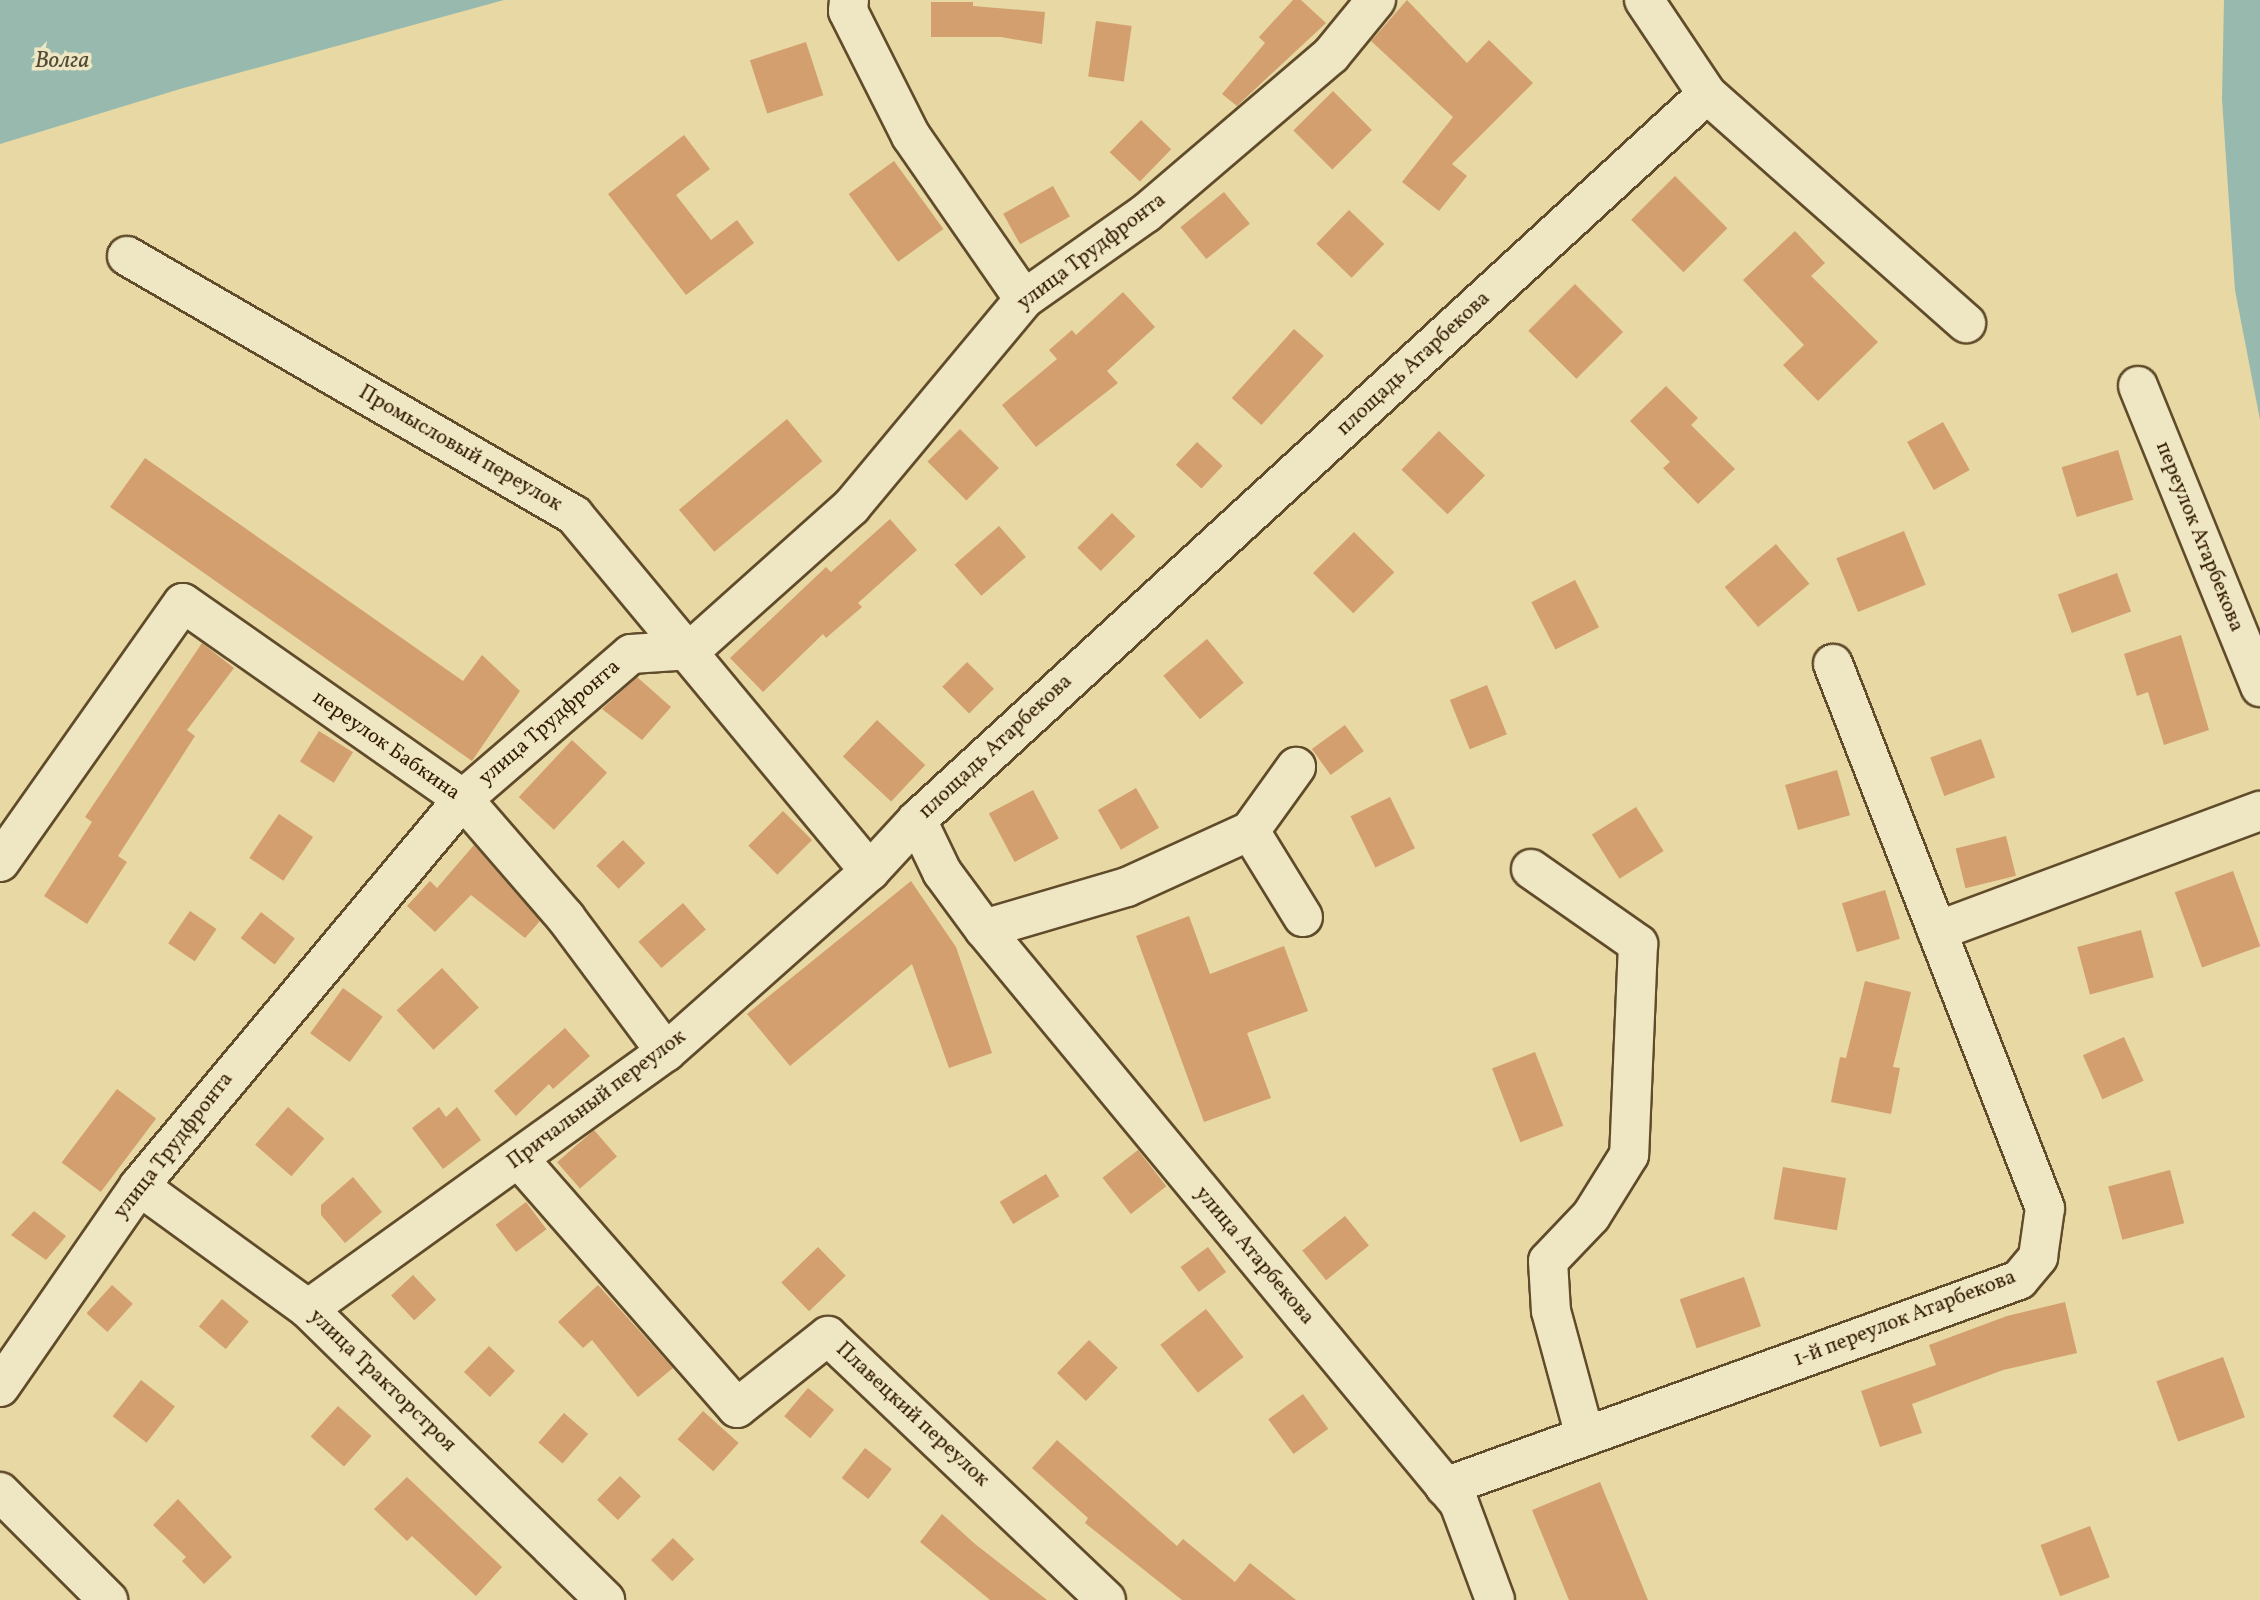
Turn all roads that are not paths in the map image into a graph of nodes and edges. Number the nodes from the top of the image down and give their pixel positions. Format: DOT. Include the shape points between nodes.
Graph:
graph roads {
  1 [pos="849,0"];
  2 [pos="1376,0"];
  3 [pos="1644,0"];
  4 [pos="1707,94"];
  5 [pos="127,256"];
  6 [pos="1024,299"];
  7 [pos="1966,323"];
  8 [pos="2138,386"];
  9 [pos="691,650"];
  10 [pos="1833,664"];
  11 [pos="2260,687"];
  12 [pos="1296,767"];
  13 [pos="463,799"];
  14 [pos="2260,811"];
  15 [pos="917,820"];
  16 [pos="1250,831"];
  17 [pos="0,862"];
  18 [pos="1531,869"];
  19 [pos="870,870"];
  20 [pos="1303,917"];
  21 [pos="984,929"];
  22 [pos="1937,931"];
  23 [pos="666,1052"];
  24 [pos="519,1159"];
  25 [pos="139,1186"];
  26 [pos="309,1309"];
  27 [pos="0,1387"];
  28 [pos="1585,1436"];
  29 [pos="1445,1487"];
  30 [pos="0,1492"];
  31 [pos="108,1600"];
  32 [pos="605,1600"];
  33 [pos="1106,1600"];
  34 [pos="1495,1600"];
  1 -- 6 [label="street" via="848,11 911,136"];
  2 -- 6 [label="street, улица Трудфронта" via="1331,54 1146,213"];
  3 -- 4 [label="street"];
  4 -- 7 [label="street"];
  4 -- 15 [label="street, площадь Атарбекова"];
  5 -- 9 [label="street, Промысловый переулок" via="574,514"];
  6 -- 9 [label="street, улица Трудфронта" via="851,506"];
  8 -- 11 [label="street, переулок Атарбекова"];
  9 -- 13 [label="street, улица Трудфронта" via="631,654"];
  9 -- 19 [label="street, Промысловый переулок"];
  10 -- 22 [label="street, 1-й переулок Атарбекова"];
  12 -- 16 [label="street"];
  13 -- 17 [label="street, переулок Бабкина" via="183,603"];
  13 -- 23 [label="street, переулок Бабкина" via="566,918"];
  13 -- 25 [label="street, улица Трудфронта"];
  14 -- 22 [label="street"];
  15 -- 19 [label="street, площадь Атарбекова"];
  15 -- 21 [label="street, улица Атарбекова" via="942,872"];
  16 -- 20 [label="street"];
  16 -- 21 [label="street" via="1126,887"];
  18 -- 28 [label="street" via="1638,944 1629,1156 1591,1216 1548,1261 1551,1311"];
  19 -- 23 [label="street, Причальный переулок"];
  21 -- 29 [label="street, улица Атарбекова"];
  22 -- 28 [label="street, 1-й переулок Атарбекова" via="2045,1208 2038,1257 2019,1280"];
  23 -- 24 [label="street, Причальный переулок"];
  24 -- 26 [label="street, Причальный переулок"];
  24 -- 33 [label="street, Плавецкий переулок" via="737,1408 828,1336"];
  25 -- 26 [label="street, улица Тракторстроя"];
  25 -- 27 [label="street, улица Трудфронта"];
  26 -- 32 [label="street, улица Тракторстроя"];
  28 -- 29 [label="street, 1-й переулок Атарбекова"];
  29 -- 34 [label="street, улица Атарбекова" via="1459,1503"];
  30 -- 31 [label="street"];
}
